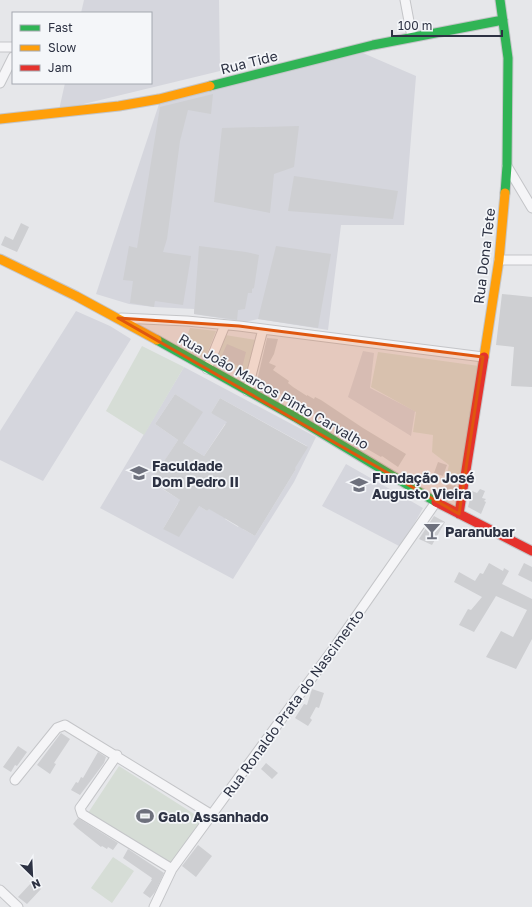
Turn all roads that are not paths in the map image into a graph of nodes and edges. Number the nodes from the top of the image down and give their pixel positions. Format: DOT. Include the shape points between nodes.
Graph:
graph roads {
  1 [pos="405,0"];
  2 [pos="500,0"];
  3 [pos="503,20"];
  4 [pos="412,37"];
  5 [pos="0,47"];
  6 [pos="12,47"];
  7 [pos="12,59"];
  8 [pos="0,83"];
  9 [pos="0,119"];
  10 [pos="507,166"];
  11 [pos="532,208"];
  12 [pos="0,258"];
  13 [pos="500,260"];
  14 [pos="532,260"];
  15 [pos="118,318"];
  16 [pos="225,325"];
  17 [pos="263,329"];
  18 [pos="483,357"];
  19 [pos="207,369"];
  20 [pos="247,391"];
  21 [pos="436,502"];
  22 [pos="458,514"];
  23 [pos="532,551"];
  24 [pos="117,755"];
  25 [pos="15,780"];
  26 [pos="212,815"];
  27 [pos="172,869"];
  28 [pos="0,890"];
  29 [pos="18,907"];
  30 [pos="154,907"];
  1 -- 4 [label="street"];
  2 -- 3 [label="street, Rua Dona Tete"];
  3 -- 4 [label="street, Rua Tide"];
  3 -- 10 [label="street, Rua Dona Tete" via="508,58"];
  4 -- 9 [label="street, Rua Tide" via="125,106"];
  5 -- 6 [label="street"];
  7 -- 8 [label="street"];
  10 -- 11 [label="street"];
  10 -- 13 [label="street, Rua Dona Tete"];
  12 -- 15 [label="street, Rua João Marcos Pinto Carvalho"];
  13 -- 14 [label="street"];
  13 -- 18 [label="street, Rua Dona Tete"];
  15 -- 16 [label="street"];
  15 -- 19 [label="street, Rua João Marcos Pinto Carvalho"];
  16 -- 17 [label="street"];
  16 -- 19 [label="street"];
  17 -- 18 [label="street"];
  17 -- 20 [label="street"];
  18 -- 22 [label="street, Rua Dona Tete"];
  19 -- 20 [label="street, Rua João Marcos Pinto Carvalho"];
  20 -- 21 [label="street, Rua João Marcos Pinto Carvalho"];
  21 -- 22 [label="street, Rua João Marcos Pinto Carvalho"];
  21 -- 26 [label="street, Rua Ronaldo Prata do Nascimento" via="334,648"];
  22 -- 23 [label="street, Rua João Marcos Pinto Carvalho"];
  24 -- 25 [label="street" via="65,725 57,728"];
  24 -- 26 [label="street"];
  24 -- 27 [label="street" via="82,804 82,814"];
  26 -- 27 [label="street, Rua Ronaldo Prata do Nascimento"];
  27 -- 30 [label="street, Rua Ronaldo Prata do Nascimento"];
  28 -- 29 [label="street"];
}
